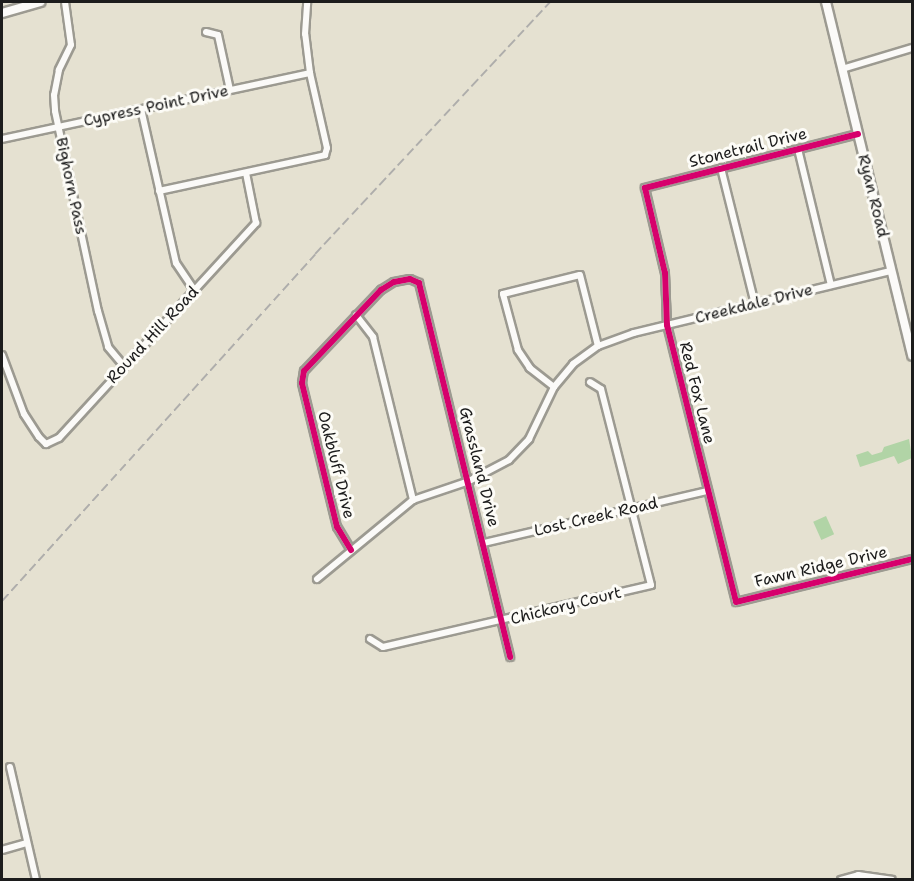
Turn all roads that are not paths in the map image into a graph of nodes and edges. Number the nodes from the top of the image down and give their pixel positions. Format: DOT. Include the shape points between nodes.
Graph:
graph roads {
  1 [pos="40,2"];
  2 [pos="65,2"];
  3 [pos="307,2"];
  4 [pos="826,2"];
  5 [pos="2,13"];
  6 [pos="206,32"];
  7 [pos="912,48"];
  8 [pos="842,69"];
  9 [pos="310,73"];
  10 [pos="230,90"];
  11 [pos="141,109"];
  12 [pos="58,127"];
  13 [pos="858,134"];
  14 [pos="2,139"];
  15 [pos="798,149"];
  16 [pos="721,168"];
  17 [pos="246,173"];
  18 [pos="645,188"];
  19 [pos="159,191"];
  20 [pos="891,271"];
  21 [pos="831,285"];
  22 [pos="194,290"];
  23 [pos="755,304"];
  24 [pos="356,315"];
  25 [pos="667,325"];
  26 [pos="598,346"];
  27 [pos="2,355"];
  28 [pos="912,356"];
  29 [pos="124,366"];
  30 [pos="590,382"];
  31 [pos="554,387"];
  32 [pos="469,481"];
  33 [pos="708,491"];
  34 [pos="413,500"];
  35 [pos="631,508"];
  36 [pos="484,543"];
  37 [pos="351,550"];
  38 [pos="912,559"];
  39 [pos="317,579"];
  40 [pos="736,602"];
  41 [pos="502,621"];
  42 [pos="370,639"];
  43 [pos="510,657"];
  44 [pos="9,767"];
  45 [pos="27,843"];
  46 [pos="2,850"];
  47 [pos="36,879"];
  48 [pos="841,879"];
  49 [pos="892,879"];
  1 -- 5 [label="main road"];
  2 -- 12 [label="street, Bighorn Pass" via="71,45 59,70 54,95"];
  3 -- 9 [label="street" via="305,34"];
  4 -- 8 [label="main road, Ryan Road"];
  6 -- 10 [label="street" via="218,35"];
  7 -- 8 [label="street"];
  8 -- 13 [label="main road, Ryan Road"];
  9 -- 10 [label="street, Cypress Point Drive"];
  9 -- 17 [label="street" via="327,148 325,155"];
  10 -- 11 [label="street, Cypress Point Drive"];
  11 -- 12 [label="street, Cypress Point Drive"];
  11 -- 19 [label="street"];
  12 -- 14 [label="street, Cypress Point Drive"];
  12 -- 29 [label="street, Bighorn Pass" via="98,311 108,347"];
  13 -- 15 [label="street, Stonetrail Drive"];
  13 -- 20 [label="main road, Ryan Road"];
  15 -- 16 [label="street, Stonetrail Drive"];
  15 -- 21 [label="street"];
  16 -- 18 [label="street, Stonetrail Drive"];
  16 -- 23 [label="street"];
  17 -- 19 [label="street"];
  17 -- 22 [label="street, Round Hill Road" via="256,223"];
  18 -- 25 [label="street, Red Fox Lane" via="665,273"];
  19 -- 22 [label="street" via="176,263"];
  20 -- 21 [label="street, Creekdale Drive"];
  20 -- 28 [label="main road, Ryan Road"];
  21 -- 23 [label="street, Creekdale Drive"];
  22 -- 29 [label="street, Round Hill Road"];
  23 -- 25 [label="street, Creekdale Drive"];
  24 -- 32 [label="street, Grassland Drive" via="394,282 410,279 419,283"];
  24 -- 34 [label="street" via="373,337"];
  24 -- 37 [label="street, Oakbluff Drive" via="304,371 302,383 337,527"];
  25 -- 26 [label="street, Creekdale Drive"];
  25 -- 33 [label="street, Red Fox Lane"];
  26 -- 31 [label="street, Creekdale Drive" via="573,364"];
  26 -- 31 [label="street" via="580,275 503,294 518,350 530,368"];
  27 -- 29 [label="street, Round Hill Road" via="24,414 46,444 59,438"];
  30 -- 35 [label="street" via="601,389"];
  31 -- 32 [label="street, Creekdale Drive" via="529,439 508,460"];
  32 -- 34 [label="street, Creekdale Drive"];
  32 -- 36 [label="street, Grassland Drive"];
  33 -- 35 [label="street, Lost Creek Road"];
  33 -- 40 [label="street, Red Fox Lane"];
  34 -- 37 [label="street, Creekdale Drive"];
  35 -- 36 [label="street, Lost Creek Road"];
  35 -- 41 [label="street, Chickory Court" via="651,585"];
  36 -- 41 [label="street, Grassland Drive"];
  37 -- 39 [label="street, Creekdale Drive"];
  38 -- 40 [label="street, Fawn Ridge Drive"];
  41 -- 42 [label="street, Chickory Court" via="383,647"];
  41 -- 43 [label="street, Grassland Drive"];
  44 -- 45 [label="street"];
  45 -- 46 [label="street"];
  45 -- 47 [label="street"];
  48 -- 49 [label="street" via="858,875"];
}
